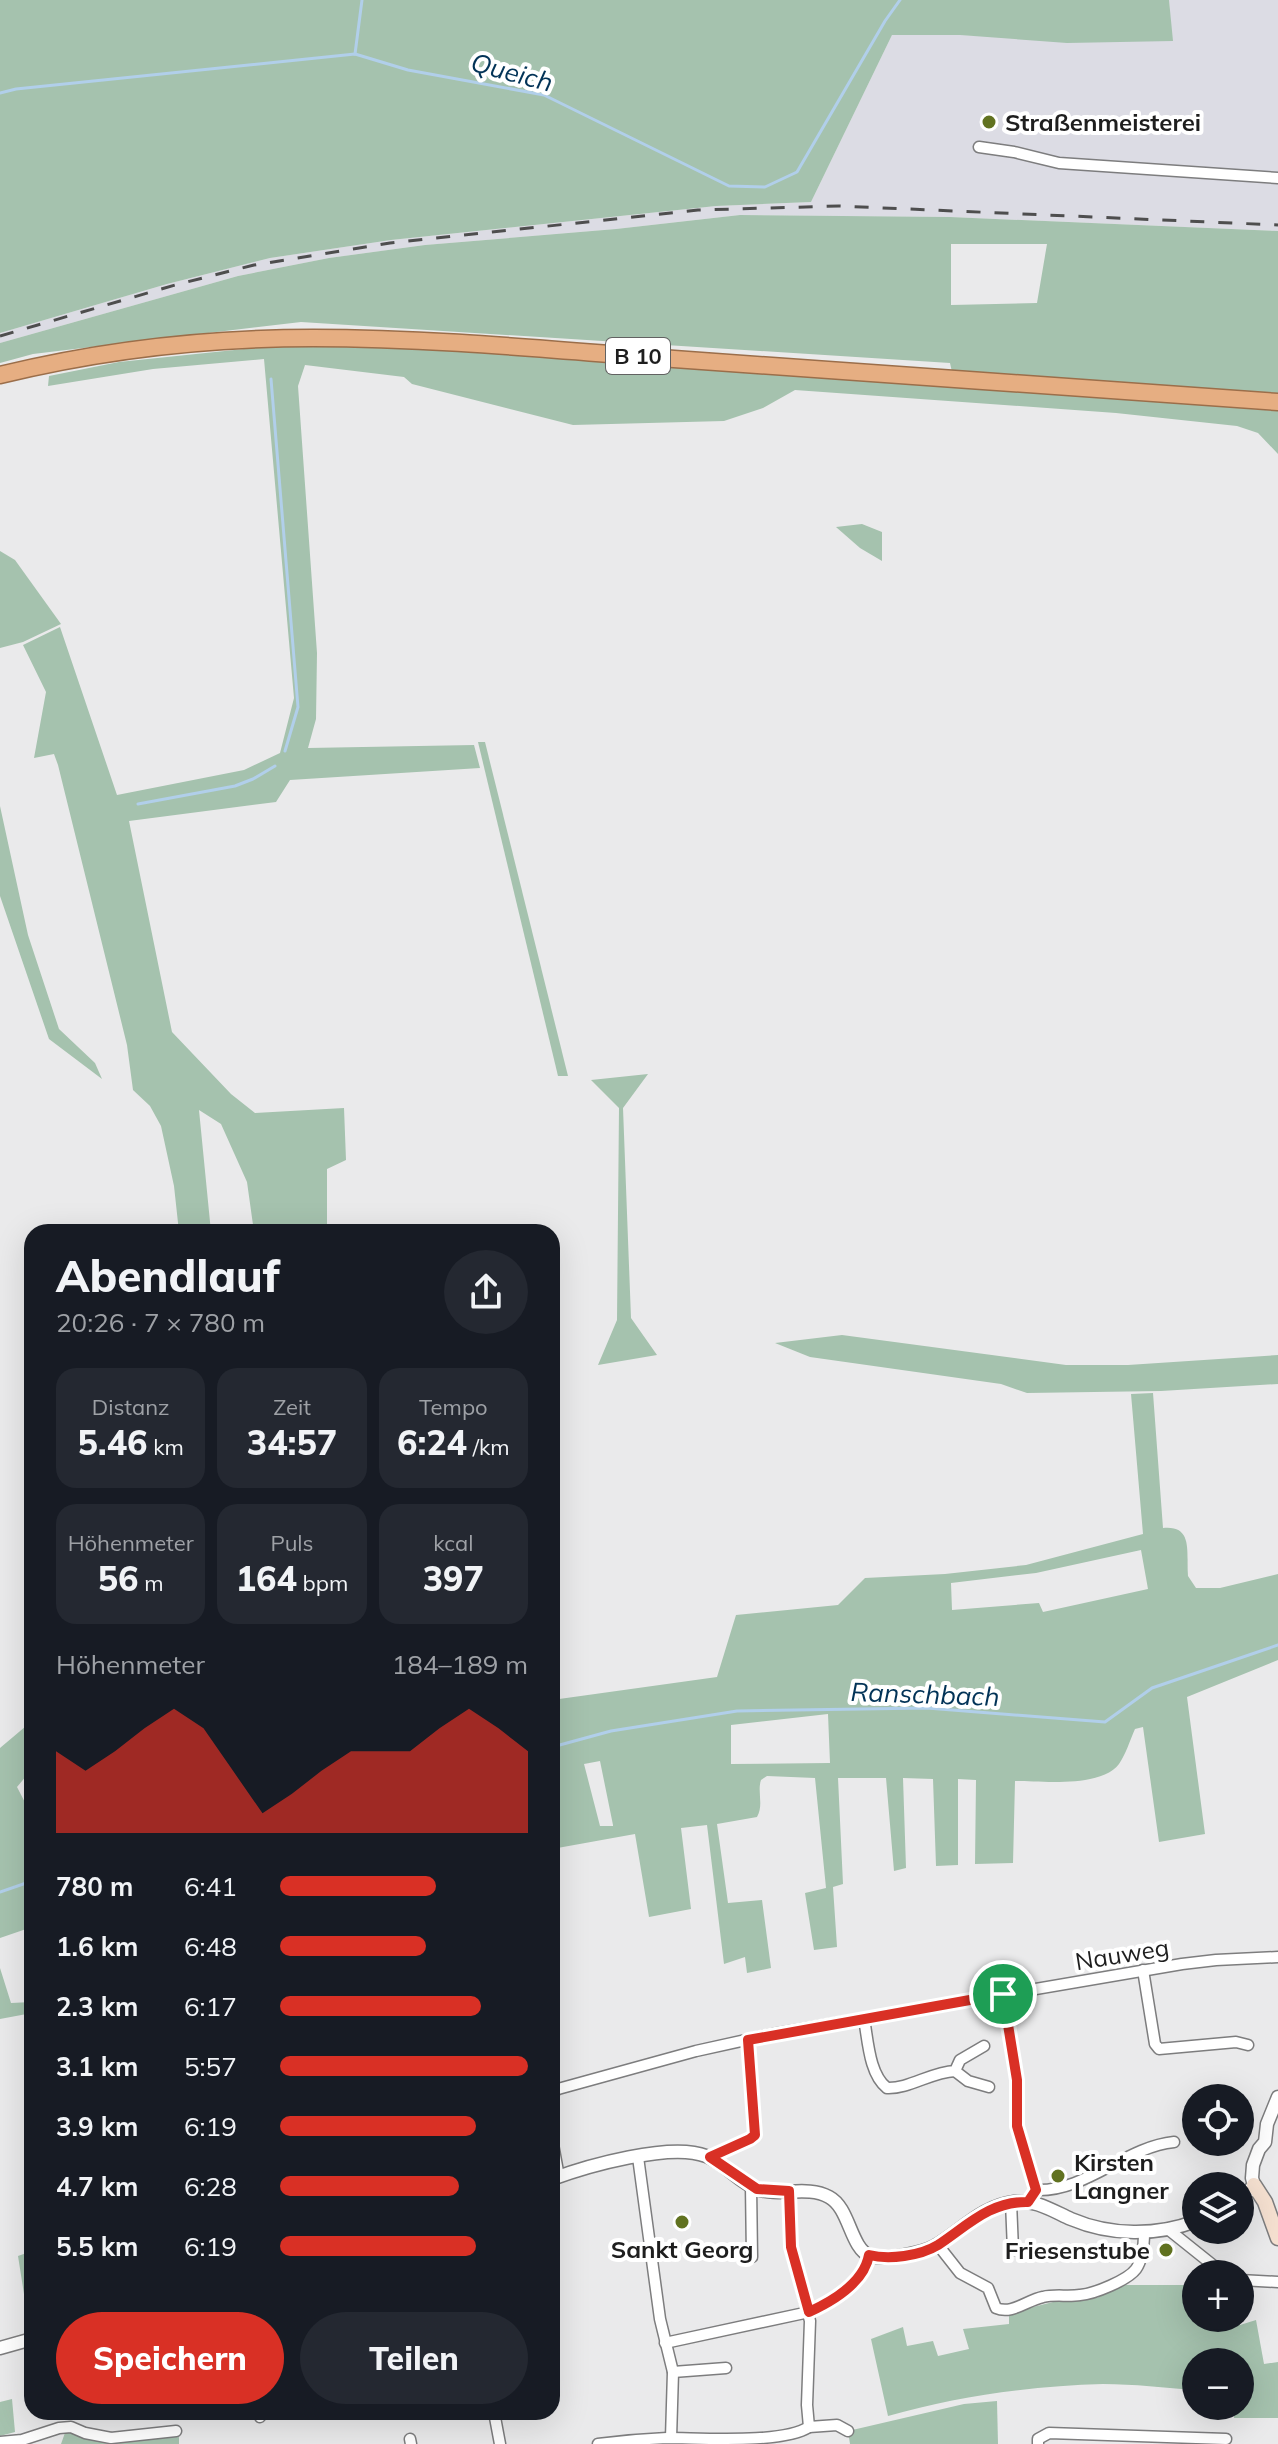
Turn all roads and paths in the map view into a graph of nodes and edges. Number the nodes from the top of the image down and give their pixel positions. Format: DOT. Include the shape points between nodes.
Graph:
graph roads {
  1 [pos="979,147"];
  2 [pos="1078,153"];
  3 [pos="1084,166"];
  4 [pos="1278,178"];
  5 [pos="0,375"];
  6 [pos="1278,402"];
  7 [pos="1278,1957"];
  8 [pos="1143,1970"];
  9 [pos="1003,1994"];
  10 [pos="864,2019"];
  11 [pos="748,2040"];
  12 [pos="1248,2045"];
  13 [pos="984,2046"];
  14 [pos="955,2071"];
  15 [pos="989,2087"];
  16 [pos="560,2088"];
  17 [pos="1278,2097"];
  18 [pos="1272,2139"];
  19 [pos="1174,2142"];
  20 [pos="638,2157"];
  21 [pos="710,2157"];
  22 [pos="1252,2172"];
  23 [pos="560,2177"];
  24 [pos="1254,2185"];
  25 [pos="751,2186"];
  26 [pos="1036,2190"];
  27 [pos="789,2191"];
  28 [pos="1011,2202"];
  29 [pos="1028,2202"];
  30 [pos="1182,2226"];
  31 [pos="1169,2230"];
  32 [pos="1144,2232"];
  33 [pos="1278,2238"];
  34 [pos="938,2245"];
  35 [pos="1013,2250"];
  36 [pos="869,2255"];
  37 [pos="752,2257"];
  38 [pos="1206,2260"];
  39 [pos="1254,2281"];
  40 [pos="1278,2282"];
  41 [pos="809,2312"];
  42 [pos="24,2341"];
  43 [pos="665,2343"];
  44 [pos="0,2348"];
  45 [pos="726,2368"];
  46 [pos="673,2372"];
  47 [pos="496,2420"];
  48 [pos="1226,2424"];
  49 [pos="809,2427"];
  50 [pos="176,2431"];
  51 [pos="848,2431"];
  52 [pos="671,2438"];
  53 [pos="1226,2441"];
  54 [pos="5,2442"];
  55 [pos="500,2444"];
  56 [pos="598,2444"];
  57 [pos="1038,2444"];
  1 -- 3 [label="street"];
  2 -- 3 [label="street"];
  3 -- 4 [label="street"];
  5 -- 6 [label="highway, B 10" via="139,350 257,340 401,340"];
  7 -- 8 [label="street, Nauweg"];
  8 -- 9 [label="street, Nauweg"];
  8 -- 12 [label="street" via="1159,2049"];
  9 -- 10 [label="street, Nauweg"];
  9 -- 26 [label="street" via="1017,2080 1017,2126"];
  10 -- 11 [label="street, Nauweg"];
  10 -- 14 [label="street" via="875,2070 887,2088"];
  11 -- 16 [label="street, Nauweg"];
  11 -- 21 [label="street" via="755,2135"];
  13 -- 14 [label="street" via="960,2060"];
  14 -- 15 [label="street"];
  17 -- 18 [label="street" via="1267,2124"];
  18 -- 22 [label="street" via="1259,2149"];
  19 -- 26 [label="street" via="1063,2187"];
  20 -- 21 [label="street" via="686,2151"];
  20 -- 23 [label="street"];
  20 -- 43 [label="street"];
  21 -- 25 [label="street"];
  24 -- 33 [label="main road"];
  25 -- 27 [label="street"];
  25 -- 37 [label="street"];
  26 -- 29 [label="street"];
  27 -- 36 [label="street" via="832,2199"];
  27 -- 41 [label="street" via="791,2247"];
  28 -- 29 [label="street"];
  28 -- 34 [label="street" via="973,2218"];
  28 -- 35 [label="street"];
  29 -- 32 [label="street" via="1083,2223"];
  30 -- 31 [label="street"];
  31 -- 32 [label="street"];
  31 -- 38 [label="street"];
  32 -- 34 [label="street" via="1138,2264 1125,2277 1091,2293 1031,2299 1008,2311 996,2308 988,2288 960,2273"];
  34 -- 36 [label="street" via="887,2258"];
  36 -- 41 [label="street" via="857,2280"];
  39 -- 40 [label="street"];
  41 -- 43 [label="street"];
  41 -- 49 [label="street"];
  42 -- 44 [label="street"];
  43 -- 46 [label="street"];
  45 -- 46 [label="street"];
  46 -- 52 [label="street"];
  47 -- 55 [label="street"];
  48 -- 53 [label="street"];
  49 -- 51 [label="street" via="837,2425"];
  49 -- 52 [label="street" via="780,2438"];
  50 -- 54 [label="street" via="111,2438 71,2427"];
  52 -- 56 [label="street"];
  53 -- 57 [label="street" via="1049,2433"];
}
